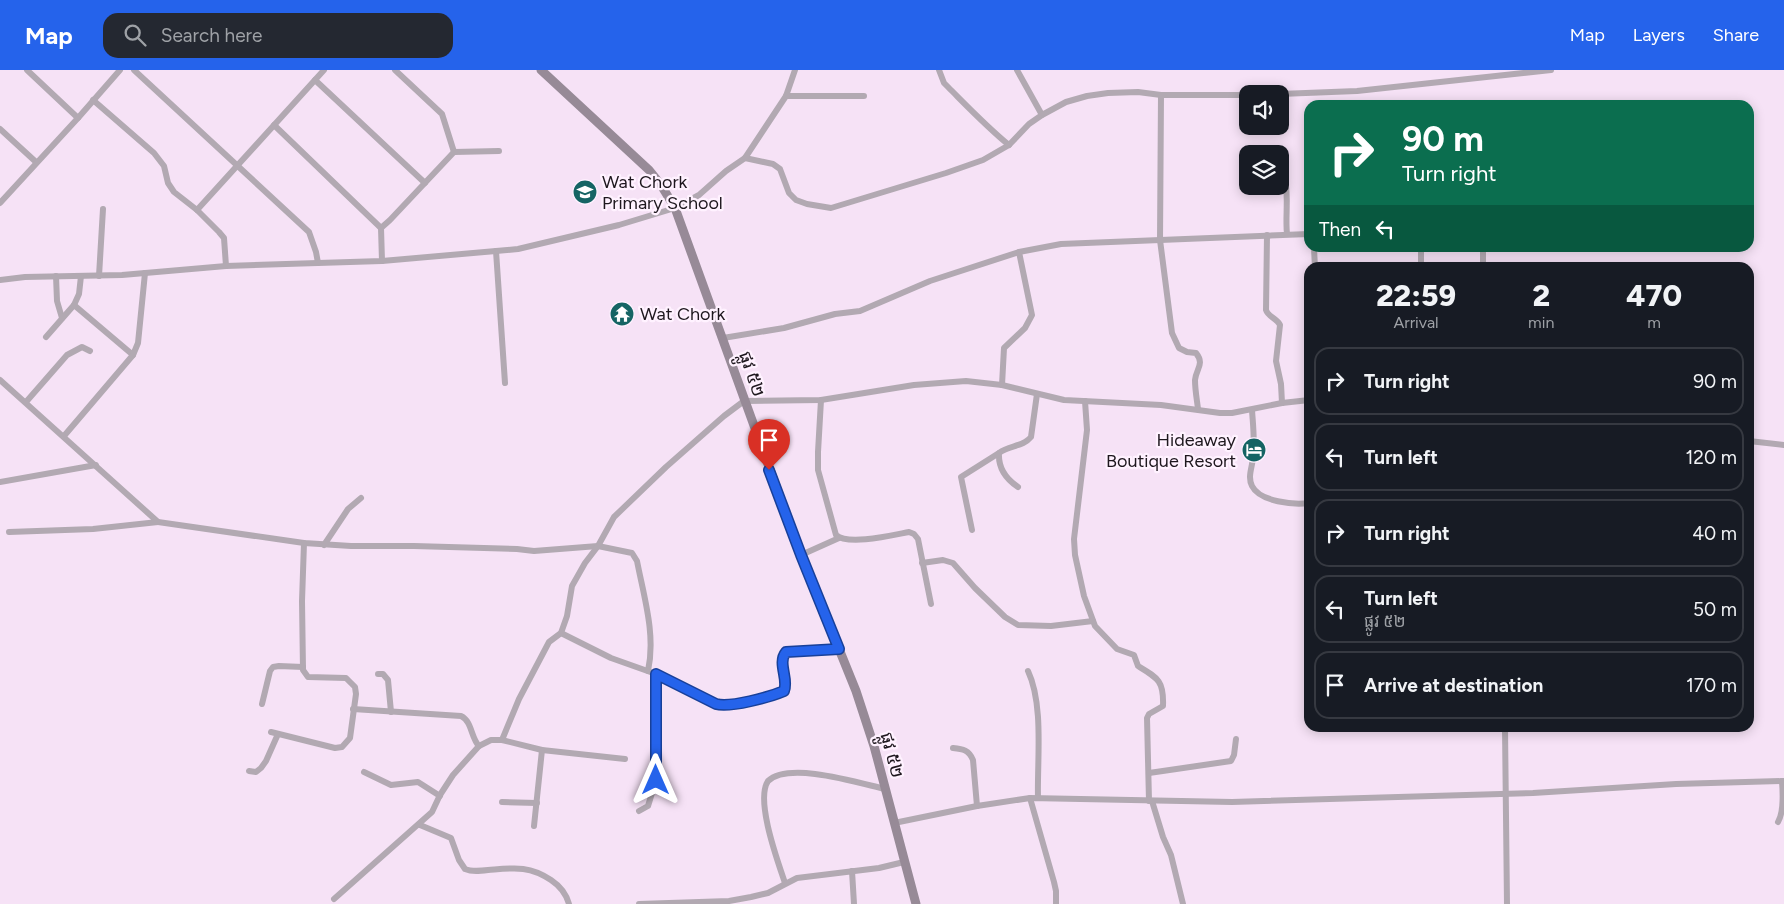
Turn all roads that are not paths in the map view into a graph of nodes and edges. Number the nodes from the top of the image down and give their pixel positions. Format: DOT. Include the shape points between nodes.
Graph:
graph roads {
  1 [pos="27,70"];
  2 [pos="120,70"];
  3 [pos="134,70"];
  4 [pos="324,70"];
  5 [pos="395,70"];
  6 [pos="541,70"];
  7 [pos="795,70"];
  8 [pos="939,70"];
  9 [pos="1016,70"];
  10 [pos="1551,70"];
  11 [pos="314,80"];
  12 [pos="1289,94"];
  13 [pos="1161,95"];
  14 [pos="1239,95"];
  15 [pos="786,96"];
  16 [pos="864,96"];
  17 [pos="93,100"];
  18 [pos="1042,115"];
  19 [pos="78,118"];
  20 [pos="274,125"];
  21 [pos="0,129"];
  22 [pos="1009,145"];
  23 [pos="499,150"];
  24 [pos="454,152"];
  25 [pos="746,158"];
  26 [pos="36,162"];
  27 [pos="237,166"];
  28 [pos="425,183"];
  29 [pos="1287,195"];
  30 [pos="0,203"];
  31 [pos="675,208"];
  32 [pos="103,209"];
  33 [pos="197,210"];
  34 [pos="381,228"];
  35 [pos="1287,234"];
  36 [pos="1304,234"];
  37 [pos="1267,235"];
  38 [pos="1160,240"];
  39 [pos="496,252"];
  40 [pos="1019,252"];
  41 [pos="382,261"];
  42 [pos="318,263"];
  43 [pos="226,266"];
  44 [pos="145,273"];
  45 [pos="56,276"];
  46 [pos="81,276"];
  47 [pos="99,276"];
  48 [pos="0,280"];
  49 [pos="74,305"];
  50 [pos="62,318"];
  51 [pos="46,337"];
  52 [pos="722,338"];
  53 [pos="90,351"];
  54 [pos="133,355"];
  55 [pos="0,380"];
  56 [pos="505,382"];
  57 [pos="1002,385"];
  58 [pos="1037,394"];
  59 [pos="821,400"];
  60 [pos="1085,400"];
  61 [pos="1304,401"];
  62 [pos="26,402"];
  63 [pos="744,402"];
  64 [pos="1282,403"];
  65 [pos="1198,409"];
  66 [pos="1252,410"];
  67 [pos="64,436"];
  68 [pos="1754,441"];
  69 [pos="1784,445"];
  70 [pos="999,454"];
  71 [pos="96,465"];
  72 [pos="0,482"];
  73 [pos="1018,487"];
  74 [pos="361,498"];
  75 [pos="1304,504"];
  76 [pos="158,522"];
  77 [pos="972,530"];
  78 [pos="9,532"];
  79 [pos="839,538"];
  80 [pos="304,543"];
  81 [pos="324,545"];
  82 [pos="598,546"];
  83 [pos="801,555"];
  84 [pos="922,563"];
  85 [pos="931,604"];
  86 [pos="1093,621"];
  87 [pos="560,633"];
  88 [pos="839,649"];
  89 [pos="303,667"];
  90 [pos="648,671"];
  91 [pos="1028,671"];
  92 [pos="378,674"];
  93 [pos="656,674"];
  94 [pos="262,704"];
  95 [pos="353,709"];
  96 [pos="391,712"];
  97 [pos="1505,732"];
  98 [pos="1236,739"];
  99 [pos="502,740"];
  100 [pos="479,746"];
  101 [pos="953,748"];
  102 [pos="542,750"];
  103 [pos="625,759"];
  104 [pos="249,771"];
  105 [pos="364,772"];
  106 [pos="1149,772"];
  107 [pos="1783,781"];
  108 [pos="885,789"];
  109 [pos="1507,794"];
  110 [pos="440,796"];
  111 [pos="1030,798"];
  112 [pos="1038,798"];
  113 [pos="1150,801"];
  114 [pos="502,802"];
  115 [pos="537,803"];
  116 [pos="977,806"];
  117 [pos="639,811"];
  118 [pos="1778,822"];
  119 [pos="894,823"];
  120 [pos="420,824"];
  121 [pos="534,826"];
  122 [pos="904,862"];
  123 [pos="852,871"];
  124 [pos="785,883"];
  125 [pos="334,899"];
  126 [pos="568,904"];
  127 [pos="639,904"];
  128 [pos="854,904"];
  129 [pos="916,904"];
  130 [pos="1056,904"];
  131 [pos="1183,904"];
  132 [pos="1507,904"];
  1 -- 19 [label="street"];
  2 -- 17 [label="street"];
  3 -- 27 [label="street"];
  4 -- 11 [label="street"];
  5 -- 24 [label="street" via="442,114"];
  6 -- 31 [label="street, ផ្លូវ ៥២" via="649,170"];
  7 -- 15 [label="street"];
  8 -- 22 [label="street" via="944,83"];
  9 -- 18 [label="street"];
  10 -- 12 [label="street" via="1357,91"];
  11 -- 20 [label="street"];
  11 -- 28 [label="street"];
  13 -- 14 [label="street"];
  13 -- 18 [label="street" via="1138,92 1086,96"];
  13 -- 38 [label="street"];
  15 -- 16 [label="street"];
  15 -- 25 [label="street"];
  17 -- 19 [label="street"];
  17 -- 33 [label="street" via="154,153 164,166 174,192"];
  18 -- 22 [label="street"];
  19 -- 26 [label="street"];
  20 -- 27 [label="street"];
  20 -- 34 [label="street"];
  21 -- 26 [label="street"];
  22 -- 25 [label="street" via="983,160 955,170 827,208 796,200 789,193 777,166"];
  23 -- 24 [label="street"];
  24 -- 28 [label="street"];
  25 -- 31 [label="street" via="699,195"];
  26 -- 30 [label="street"];
  27 -- 33 [label="street"];
  27 -- 42 [label="street" via="309,232"];
  28 -- 34 [label="street"];
  29 -- 35 [label="street"];
  31 -- 39 [label="street" via="518,250"];
  31 -- 52 [label="street, ផ្លូវ ៥២"];
  32 -- 47 [label="street"];
  33 -- 43 [label="street" via="224,238"];
  34 -- 41 [label="street"];
  35 -- 36 [label="street"];
  35 -- 37 [label="street"];
  37 -- 38 [label="street"];
  37 -- 64 [label="street" via="1266,310 1280,325 1276,361 1282,384"];
  38 -- 40 [label="street" via="1061,244"];
  38 -- 65 [label="street" via="1172,333 1179,348 1200,358 1201,366 1195,381"];
  39 -- 41 [label="street"];
  39 -- 56 [label="street"];
  40 -- 52 [label="street" via="930,281 860,310 791,327"];
  40 -- 57 [label="street" via="1032,315 1025,328 1004,348"];
  41 -- 42 [label="street"];
  42 -- 43 [label="street"];
  43 -- 44 [label="street"];
  44 -- 47 [label="street"];
  44 -- 54 [label="street" via="138,343"];
  45 -- 46 [label="street"];
  45 -- 48 [label="street"];
  45 -- 50 [label="street" via="57,301"];
  46 -- 47 [label="street"];
  46 -- 49 [label="street"];
  49 -- 50 [label="street"];
  49 -- 54 [label="street"];
  50 -- 51 [label="street"];
  52 -- 63 [label="street, ផ្លូវ ៥២"];
  53 -- 62 [label="street" via="82,347 67,355"];
  54 -- 67 [label="street"];
  55 -- 62 [label="street"];
  57 -- 58 [label="street"];
  57 -- 59 [label="street" via="966,381 914,385"];
  58 -- 60 [label="street" via="1064,400"];
  58 -- 70 [label="street" via="1031,437 1027,442"];
  59 -- 63 [label="street"];
  59 -- 79 [label="street" via="818,470 833,530"];
  60 -- 65 [label="street"];
  60 -- 86 [label="street" via="1088,430 1074,547"];
  61 -- 64 [label="street"];
  62 -- 67 [label="street"];
  63 -- 82 [label="street" via="673,460 614,517"];
  63 -- 83 [label="street, ផ្លូវ ៥២"];
  64 -- 66 [label="street"];
  65 -- 66 [label="street" via="1220,413"];
  66 -- 75 [label="street" via="1254,457 1250,474 1253,487 1268,499"];
  67 -- 71 [label="street"];
  68 -- 69 [label="street"];
  70 -- 73 [label="street" via="1005,475"];
  70 -- 77 [label="street" via="961,477"];
  71 -- 72 [label="street"];
  71 -- 76 [label="street"];
  74 -- 81 [label="street" via="348,509"];
  76 -- 78 [label="street"];
  76 -- 80 [label="street"];
  79 -- 83 [label="street"];
  79 -- 84 [label="street" via="880,537 909,532 916,536"];
  80 -- 81 [label="street"];
  80 -- 89 [label="street"];
  81 -- 82 [label="street" via="534,551"];
  82 -- 87 [label="street" via="572,586 567,616"];
  82 -- 90 [label="street" via="636,557 651,642"];
  83 -- 88 [label="street, ផ្លូវ ៥២"];
  84 -- 85 [label="street"];
  84 -- 86 [label="street" via="943,560 953,563 1005,617 1018,625 1051,626"];
  86 -- 106 [label="street" via="1098,631 1117,649 1134,655 1138,666 1156,677 1161,686 1162,706 1147,718"];
  87 -- 90 [label="street" via="611,658"];
  87 -- 99 [label="street" via="549,642"];
  88 -- 93 [label="street" via="786,652 782,661 784,691 728,705 716,704"];
  88 -- 108 [label="street, ផ្លូវ ៥២" via="856,691"];
  89 -- 94 [label="street" via="272,667"];
  89 -- 95 [label="street" via="308,677 346,678 351,682 356,694"];
  90 -- 93 [label="street"];
  91 -- 112 [label="street" via="1034,686 1040,735"];
  92 -- 96 [label="street" via="383,674 388,680"];
  93 -- 117 [label="street" via="656,780 648,806"];
  95 -- 96 [label="street"];
  95 -- 104 [label="street" via="350,738 342,747 274,733 261,768 256,772"];
  96 -- 100 [label="street" via="465,717"];
  97 -- 109 [label="street"];
  98 -- 106 [label="street" via="1231,761"];
  99 -- 100 [label="street" via="491,740"];
  99 -- 102 [label="street"];
  100 -- 110 [label="street" via="453,775"];
  101 -- 116 [label="street" via="966,750 973,760"];
  102 -- 103 [label="street"];
  102 -- 115 [label="street"];
  105 -- 110 [label="street" via="391,785 418,782"];
  106 -- 113 [label="street"];
  107 -- 109 [label="street"];
  107 -- 118 [label="street" via="1784,809"];
  108 -- 119 [label="street, ផ្លូវ ៥២"];
  108 -- 124 [label="street" via="810,772 776,776 768,781 765,790 767,822"];
  109 -- 113 [label="street" via="1232,802"];
  109 -- 132 [label="street"];
  110 -- 120 [label="street" via="432,812"];
  111 -- 112 [label="street"];
  111 -- 116 [label="street"];
  111 -- 130 [label="street" via="1056,890"];
  112 -- 113 [label="street"];
  113 -- 131 [label="street" via="1172,856"];
  114 -- 115 [label="street"];
  115 -- 121 [label="street"];
  116 -- 119 [label="street"];
  119 -- 122 [label="street, ផ្លូវ ៥២"];
  120 -- 125 [label="street"];
  120 -- 126 [label="street" via="451,838 465,869 519,867 536,871 562,890"];
  122 -- 123 [label="street"];
  122 -- 129 [label="street, ផ្លូវ ៥២"];
  123 -- 124 [label="street" via="797,878"];
  123 -- 128 [label="street"];
  124 -- 127 [label="street" via="768,893 729,901"];
}
